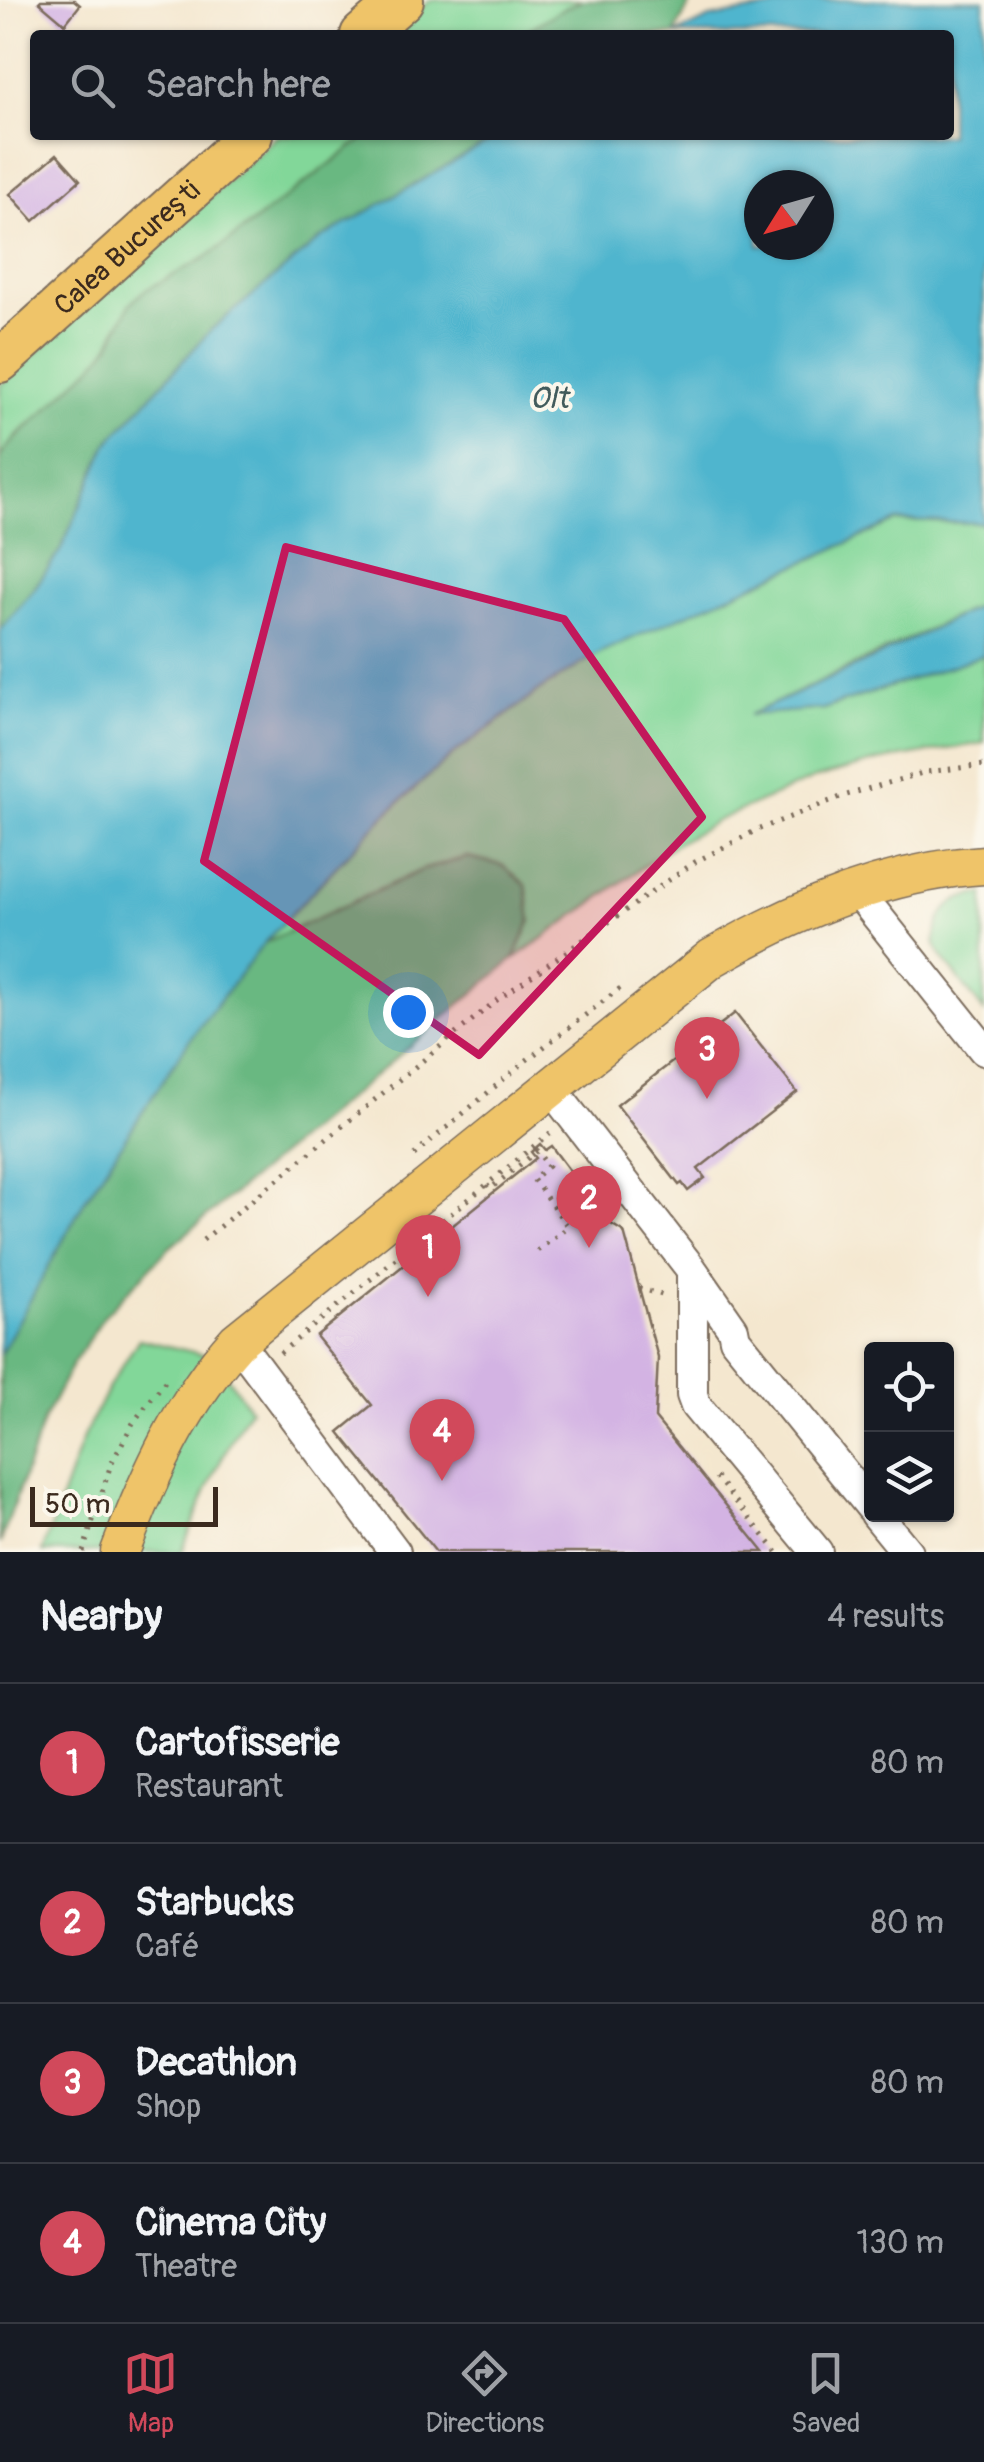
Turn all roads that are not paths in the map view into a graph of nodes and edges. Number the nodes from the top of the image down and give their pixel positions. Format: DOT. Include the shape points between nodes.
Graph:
graph roads {
  1 [pos="402,0"];
  2 [pos="368,30"];
  3 [pos="245,140"];
  4 [pos="0,361"];
  5 [pos="984,865"];
  6 [pos="857,890"];
  7 [pos="984,1050"];
  8 [pos="561,1101"];
  9 [pos="692,1270"];
  10 [pos="692,1338"];
  11 [pos="735,1339"];
  12 [pos="236,1341"];
  13 [pos="864,1498"];
  14 [pos="882,1522"];
  15 [pos="120,1552"];
  16 [pos="396,1552"];
  17 [pos="816,1552"];
  18 [pos="906,1552"];
  1 -- 2 [label="highway"];
  3 -- 4 [label="highway, Calea București"];
  5 -- 6 [label="main road"];
  6 -- 7 [label="lane"];
  6 -- 8 [label="main road" via="759,930 712,958"];
  8 -- 9 [label="lane"];
  8 -- 12 [label="main road"];
  9 -- 10 [label="lane"];
  9 -- 11 [label="lane"];
  10 -- 11 [label="lane"];
  10 -- 17 [label="lane" via="696,1406"];
  11 -- 13 [label="lane"];
  12 -- 15 [label="main road" via="153,1470"];
  12 -- 16 [label="lane"];
  14 -- 18 [label="lane"];
}
